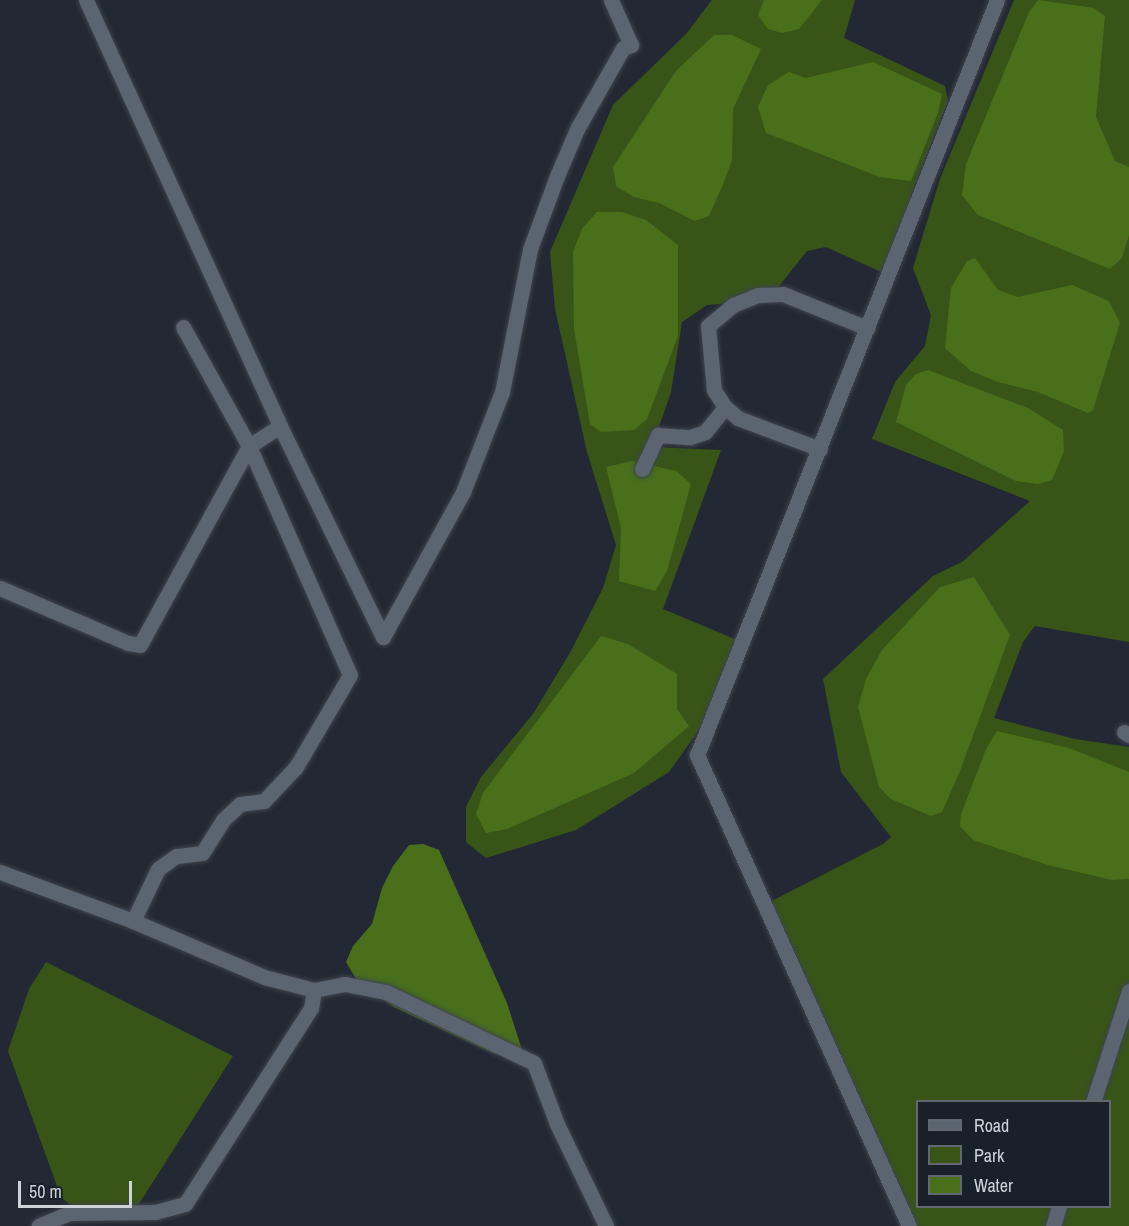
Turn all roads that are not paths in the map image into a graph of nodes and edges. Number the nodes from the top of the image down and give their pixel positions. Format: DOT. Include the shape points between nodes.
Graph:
graph roads {
  1 [pos="86,0"];
  2 [pos="611,0"];
  3 [pos="997,0"];
  4 [pos="183,327"];
  5 [pos="867,328"];
  6 [pos="725,407"];
  7 [pos="280,426"];
  8 [pos="249,446"];
  9 [pos="820,449"];
  10 [pos="642,469"];
  11 [pos="0,588"];
  12 [pos="0,872"];
  13 [pos="133,921"];
  14 [pos="314,990"];
  15 [pos="1129,991"];
  16 [pos="1093,1100"];
  17 [pos="1058,1208"];
  18 [pos="39,1226"];
  19 [pos="606,1226"];
  20 [pos="909,1226"];
  21 [pos="1053,1226"];
  1 -- 7 [label="street"];
  2 -- 7 [label="street" via="631,45 623,48 577,129 557,176 530,249 502,392 463,492 383,637"];
  3 -- 5 [label="street"];
  4 -- 8 [label="street"];
  5 -- 6 [label="street" via="783,294 758,295 733,305 708,326 714,390"];
  5 -- 9 [label="street"];
  6 -- 9 [label="street" via="738,418"];
  6 -- 10 [label="street" via="705,432 690,437 658,435"];
  7 -- 8 [label="street"];
  8 -- 11 [label="street" via="140,645"];
  8 -- 13 [label="street" via="350,675 296,767 264,801 240,804 223,820 202,854 176,856 158,869"];
  9 -- 20 [label="street" via="697,755"];
  12 -- 13 [label="street"];
  13 -- 14 [label="street" via="253,973"];
  14 -- 18 [label="street" via="311,1008 185,1204 156,1212 69,1213"];
  14 -- 19 [label="street" via="345,984 386,992 534,1063 557,1124"];
  15 -- 16 [label="street"];
  17 -- 21 [label="street"];
}
